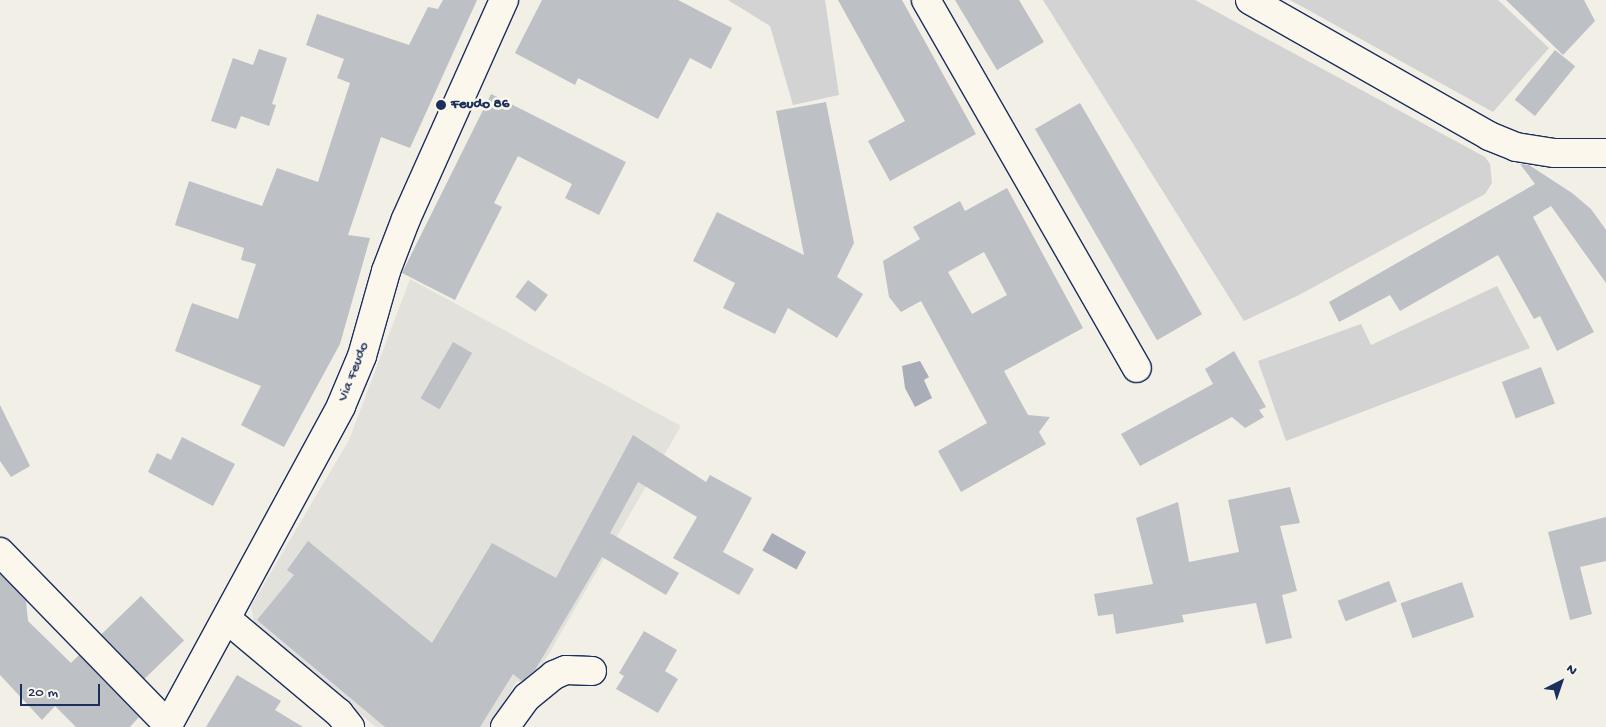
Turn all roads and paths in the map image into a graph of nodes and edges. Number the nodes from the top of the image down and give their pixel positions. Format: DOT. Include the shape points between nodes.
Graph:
graph roads {
  1 [pos="504,0"];
  2 [pos="926,0"];
  3 [pos="1250,0"];
  4 [pos="1606,153"];
  5 [pos="1137,368"];
  6 [pos="0,552"];
  7 [pos="228,620"];
  8 [pos="592,671"];
  9 [pos="167,726"];
  10 [pos="350,727"];
  11 [pos="505,727"];
  1 -- 7 [label="street, Via Feudo" via="406,219 386,271 362,356 341,406"];
  2 -- 5 [label="street"];
  3 -- 4 [label="street" via="1489,136 1516,147 1554,153"];
  6 -- 9 [label="street"];
  7 -- 9 [label="street, Via Feudo"];
  7 -- 10 [label="street" via="338,713"];
  8 -- 11 [label="street" via="566,670 554,674 527,697"];
}
